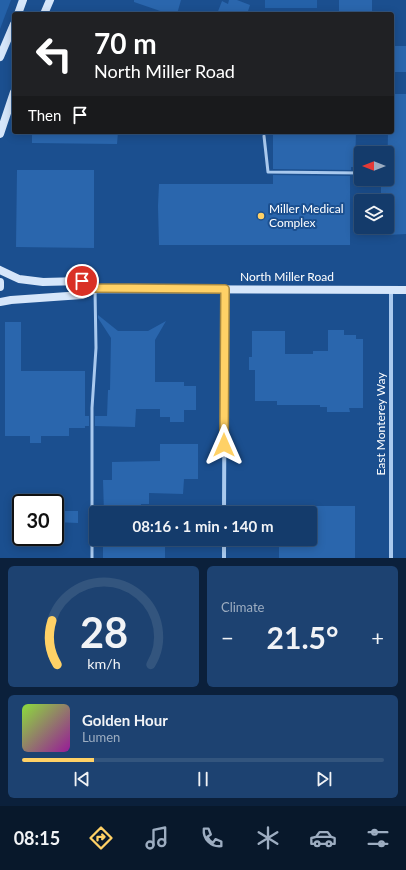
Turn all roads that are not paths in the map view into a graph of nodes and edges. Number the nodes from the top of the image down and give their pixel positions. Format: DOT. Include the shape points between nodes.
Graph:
graph roads {
  1 [pos="23,0"];
  2 [pos="50,0"];
  3 [pos="19,12"];
  4 [pos="45,12"];
  5 [pos="12,29"];
  6 [pos="0,57"];
  7 [pos="12,98"];
  8 [pos="0,134"];
  9 [pos="264,136"];
  10 [pos="354,173"];
  11 [pos="0,270"];
  12 [pos="0,282"];
  13 [pos="0,287"];
  14 [pos="96,288"];
  15 [pos="225,289"];
  16 [pos="391,290"];
  17 [pos="406,290"];
  18 [pos="0,302"];
  19 [pos="224,506"];
  20 [pos="224,546"];
  21 [pos="92,558"];
  22 [pos="224,558"];
  23 [pos="391,558"];
  1 -- 3 [label="street"];
  2 -- 4 [label="street"];
  5 -- 6 [label="street"];
  7 -- 8 [label="street"];
  9 -- 10 [label="lane" via="268,172"];
  11 -- 14 [label="street, North Miller Road" via="19,279 43,282 82,281"];
  12 -- 13 [label="street"];
  14 -- 15 [label="street, North Miller Road"];
  14 -- 18 [label="street, North Miller Road" via="82,295"];
  14 -- 21 [label="lane" via="92,408"];
  15 -- 16 [label="street, North Miller Road"];
  15 -- 19 [label="street"];
  16 -- 17 [label="street, North Miller Road"];
  16 -- 23 [label="street, East Monterey Way"];
  20 -- 22 [label="street"];
}
